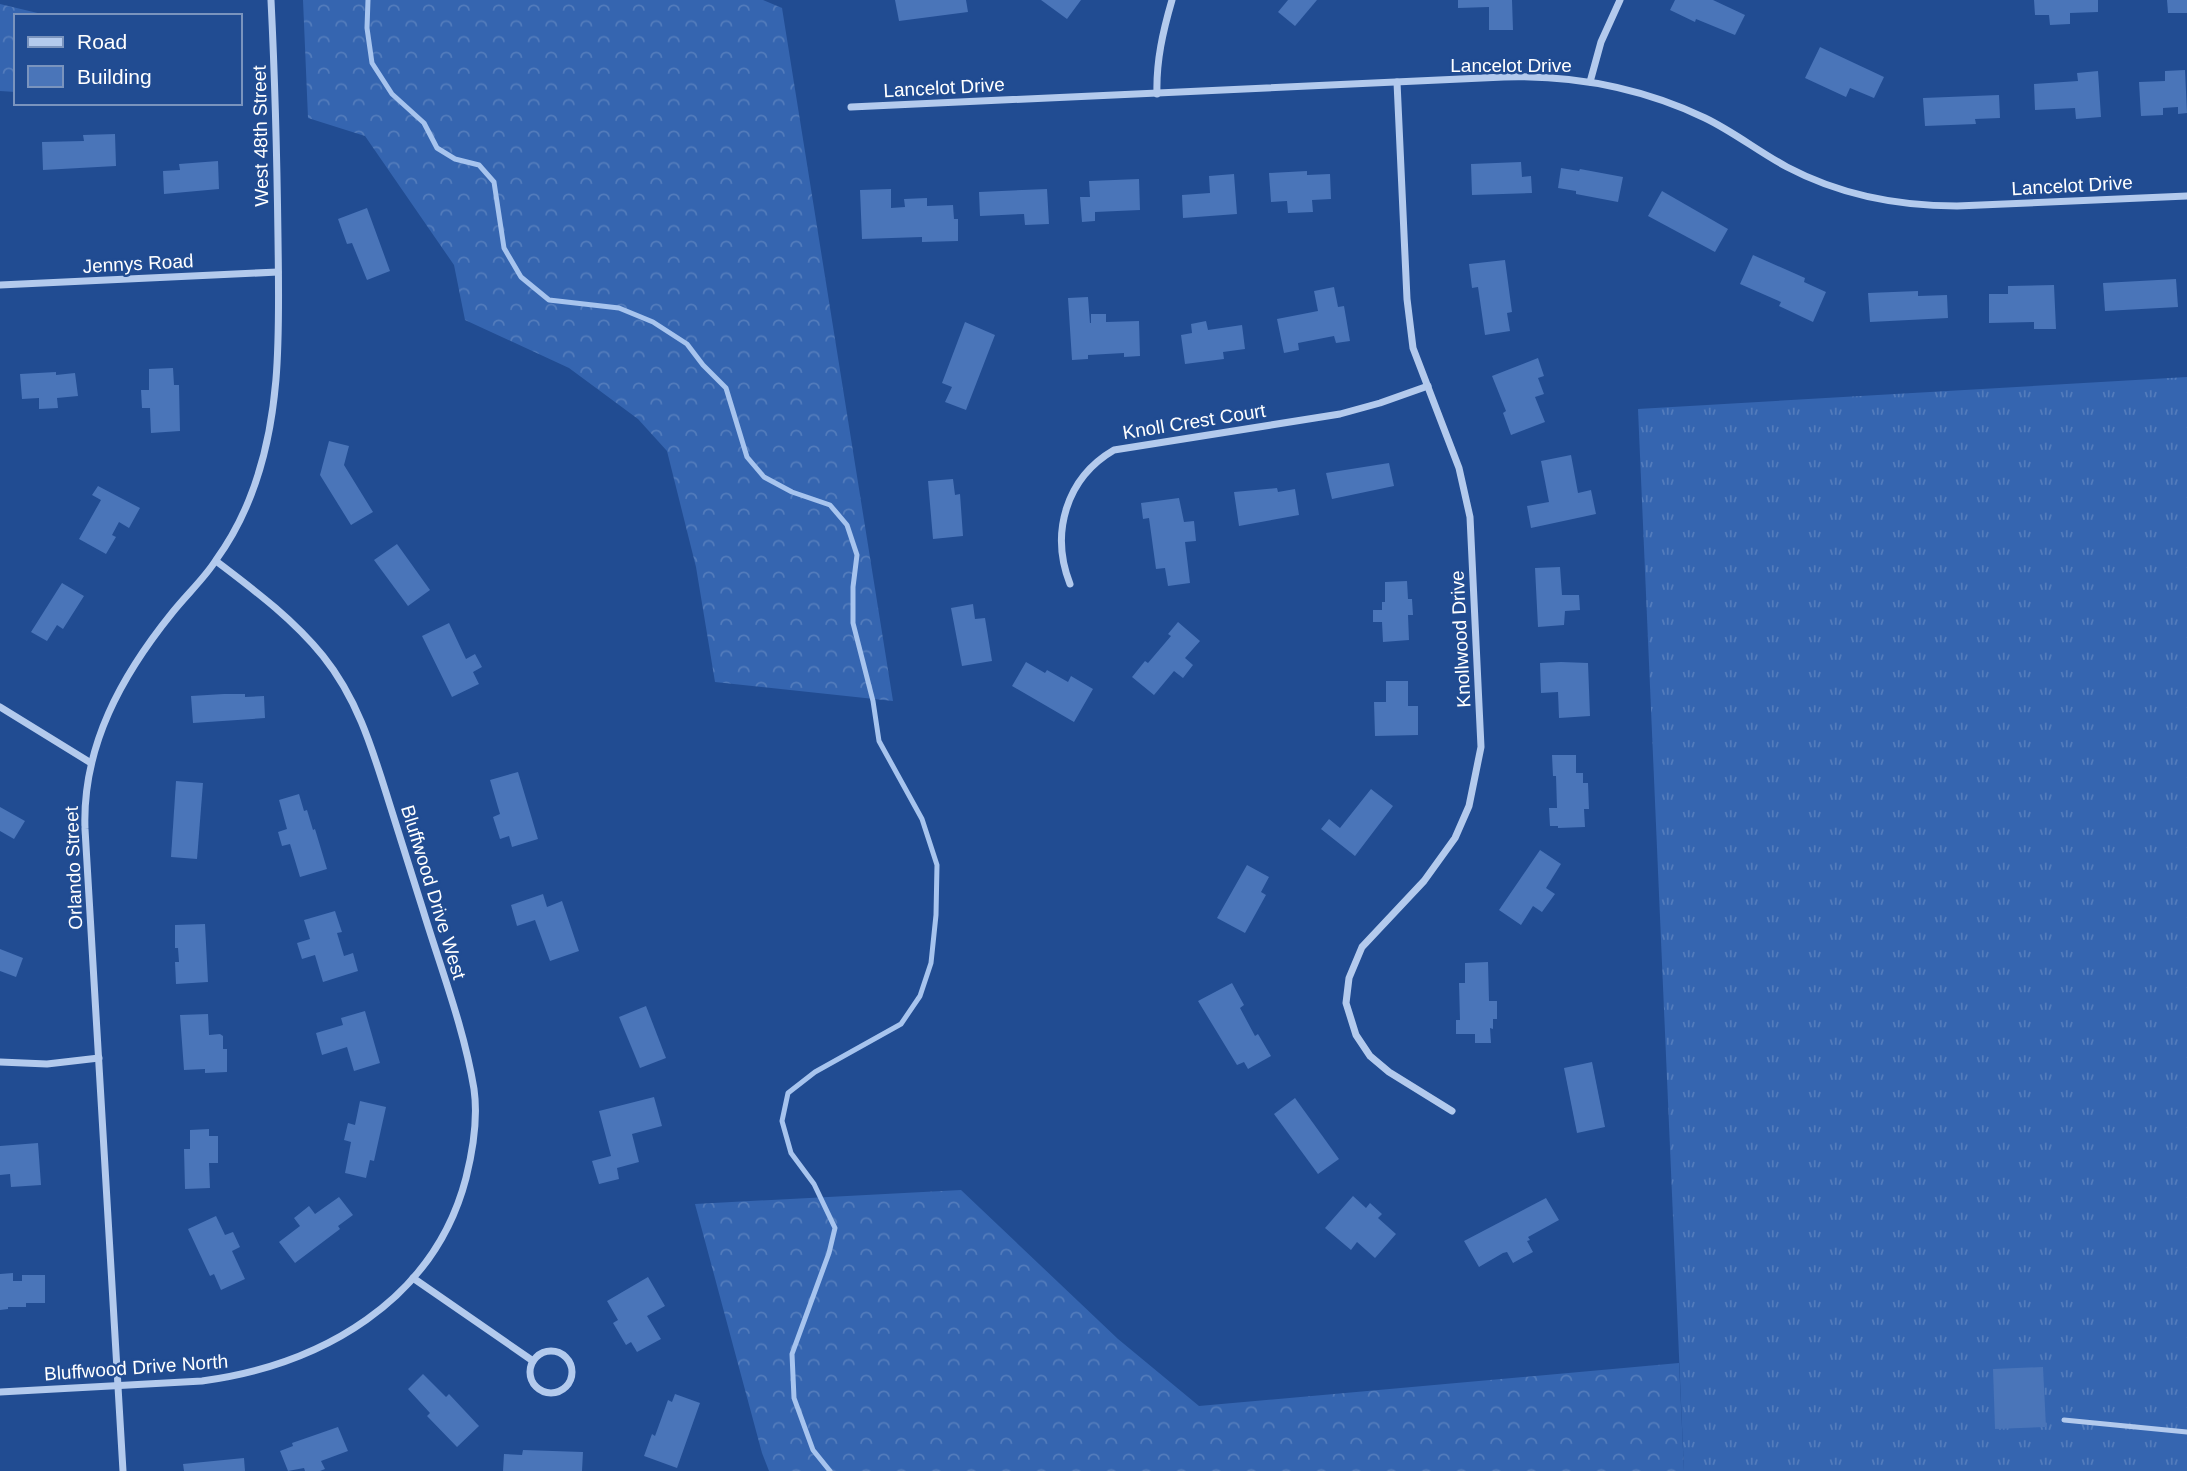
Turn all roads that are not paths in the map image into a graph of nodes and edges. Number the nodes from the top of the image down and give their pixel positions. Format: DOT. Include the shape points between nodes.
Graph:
graph roads {
  1 [pos="271,0"];
  2 [pos="1172,0"];
  3 [pos="1620,0"];
  4 [pos="1396,82"];
  5 [pos="1590,82"];
  6 [pos="1157,94"];
  7 [pos="852,107"];
  8 [pos="2187,196"];
  9 [pos="278,272"];
  10 [pos="0,285"];
  11 [pos="1428,386"];
  12 [pos="216,561"];
  13 [pos="1070,584"];
  14 [pos="0,707"];
  15 [pos="91,763"];
  16 [pos="99,1058"];
  17 [pos="0,1062"];
  18 [pos="1452,1111"];
  19 [pos="413,1278"];
  20 [pos="533,1361"];
  21 [pos="116,1386"];
  22 [pos="0,1392"];
  23 [pos="2064,1420"];
  24 [pos="2187,1432"];
  25 [pos="123,1471"];
  1 -- 9 [label="street, West 48th Street"];
  2 -- 6 [label="street" via="1162,33"];
  3 -- 5 [label="street"];
  4 -- 5 [label="street, Lancelot Drive" via="1522,77"];
  4 -- 6 [label="street, Lancelot Drive"];
  4 -- 11 [label="street, Knollwood Drive" via="1406,299 1413,348"];
  5 -- 8 [label="street, Lancelot Drive" via="1682,108 1801,174 1889,201 1948,206"];
  6 -- 7 [label="street, Lancelot Drive"];
  9 -- 10 [label="street, Jennys Road"];
  9 -- 12 [label="street, Orlando Street" via="277,374 269,434 249,500"];
  11 -- 13 [label="street, Knoll Crest Court" via="1340,414 1114,450 1086,473 1068,503 1060,544"];
  11 -- 18 [label="street, Knollwood Drive" via="1459,468 1469,517 1481,747 1474,790 1455,838 1424,881 1362,947 1349,978 1346,1003 1356,1035 1370,1056"];
  12 -- 15 [label="street, Orlando Street" via="135,662 100,730"];
  12 -- 19 [label="street, Bluffwood Drive West" via="295,624 333,669 359,713 461,1033 474,1090 468,1171 451,1221"];
  14 -- 15 [label="street"];
  15 -- 16 [label="street, Orlando Street" via="85,829"];
  16 -- 17 [label="street" via="47,1064"];
  16 -- 21 [label="street, Orlando Street"];
  19 -- 20 [label="street"];
  19 -- 21 [label="street, Bluffwood Drive North" via="388,1305 359,1326 288,1360 217,1379"];
  20 -- 20 [label="street" via="544,1352 563,1355 571,1367 569,1382 558,1392 542,1391 530,1376"];
  21 -- 22 [label="street, Bluffwood Drive North"];
  21 -- 25 [label="street, Orlando Street"];
  23 -- 24 [label="lane"];
}
